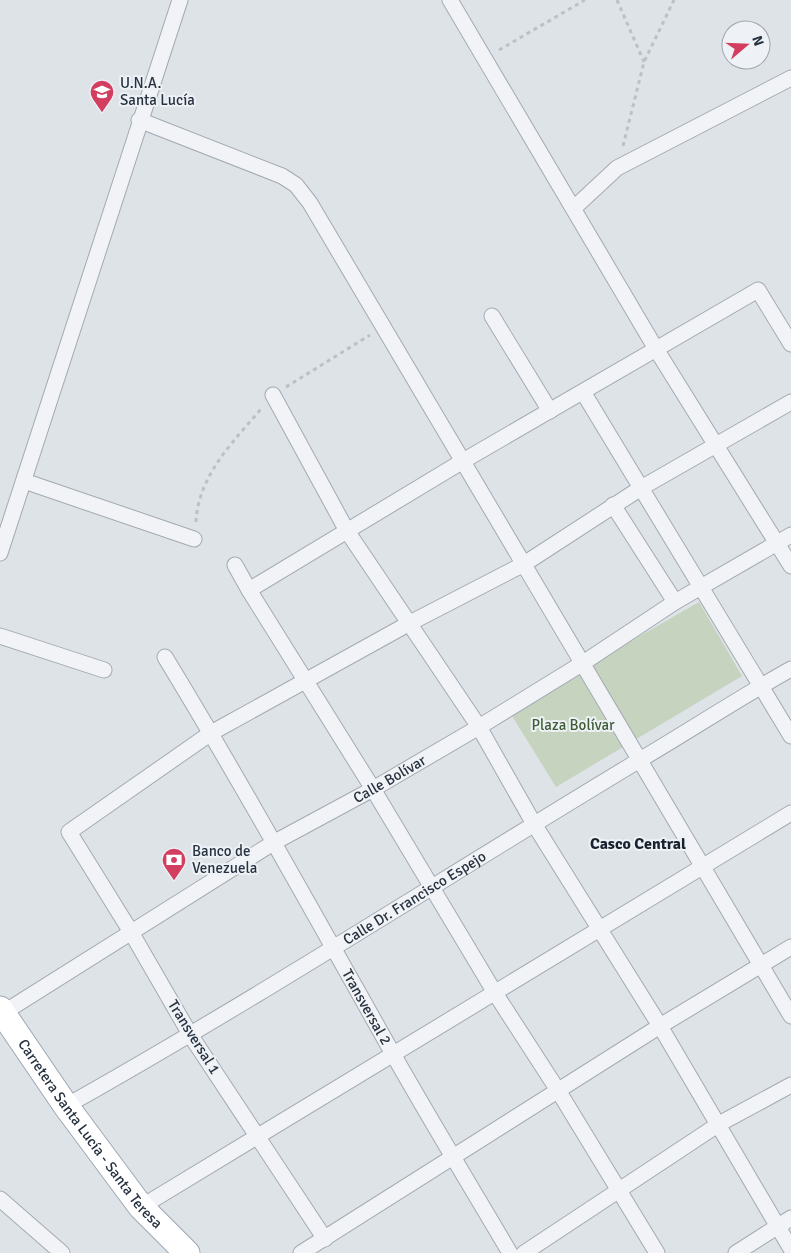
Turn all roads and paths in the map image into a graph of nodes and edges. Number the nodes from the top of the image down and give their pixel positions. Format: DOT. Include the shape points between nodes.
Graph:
graph roads {
  1 [pos="180,0"];
  2 [pos="450,0"];
  3 [pos="585,0"];
  4 [pos="618,0"];
  5 [pos="674,0"];
  6 [pos="486,57"];
  7 [pos="644,62"];
  8 [pos="791,78"];
  9 [pos="139,120"];
  10 [pos="617,168"];
  11 [pos="574,208"];
  12 [pos="492,316"];
  13 [pos="791,344"];
  14 [pos="656,349"];
  15 [pos="583,392"];
  16 [pos="273,395"];
  17 [pos="791,402"];
  18 [pos="550,411"];
  19 [pos="716,446"];
  20 [pos="463,462"];
  21 [pos="24,482"];
  22 [pos="641,488"];
  23 [pos="613,505"];
  24 [pos="347,531"];
  25 [pos="791,535"];
  26 [pos="194,539"];
  27 [pos="777,543"];
  28 [pos="0,553"];
  29 [pos="524,564"];
  30 [pos="235,565"];
  31 [pos="791,566"];
  32 [pos="700,587"];
  33 [pos="249,590"];
  34 [pos="675,602"];
  35 [pos="408,624"];
  36 [pos="0,636"];
  37 [pos="164,657"];
  38 [pos="583,663"];
  39 [pos="791,669"];
  40 [pos="104,670"];
  41 [pos="306,682"];
  42 [pos="761,686"];
  43 [pos="479,727"];
  44 [pos="211,733"];
  45 [pos="791,736"];
  46 [pos="640,760"];
  47 [pos="373,789"];
  48 [pos="791,813"];
  49 [pos="534,824"];
  50 [pos="273,842"];
  51 [pos="704,866"];
  52 [pos="432,887"];
  53 [pos="600,929"];
  54 [pos="131,932"];
  55 [pos="791,947"];
  56 [pos="336,948"];
  57 [pos="762,965"];
  58 [pos="495,993"];
  59 [pos="1,1011"];
  60 [pos="791,1016"];
  61 [pos="660,1026"];
  62 [pos="191,1036"];
  63 [pos="393,1054"];
  64 [pos="791,1085"];
  65 [pos="559,1092"];
  66 [pos="66,1106"];
  67 [pos="719,1124"];
  68 [pos="257,1136"];
  69 [pos="453,1156"];
  70 [pos="619,1192"];
  71 [pos="0,1199"];
  72 [pos="141,1207"];
  73 [pos="791,1218"];
  74 [pos="778,1226"];
  75 [pos="325,1239"];
  76 [pos="791,1249"];
  77 [pos="62,1253"];
  78 [pos="187,1253"];
  79 [pos="301,1253"];
  80 [pos="510,1253"];
  81 [pos="524,1253"];
  82 [pos="657,1253"];
  83 [pos="736,1253"];
  1 -- 9 [label="street"];
  2 -- 6 [label="street"];
  3 -- 6 [label="path"];
  4 -- 7 [label="path"];
  5 -- 7 [label="path"];
  6 -- 11 [label="street"];
  7 -- 10 [label="path"];
  8 -- 10 [label="street"];
  9 -- 20 [label="street" via="282,176 296,185 310,203"];
  9 -- 21 [label="street"];
  10 -- 11 [label="street"];
  11 -- 14 [label="street"];
  12 -- 18 [label="street"];
  13 -- 14 [label="street" via="758,290"];
  14 -- 15 [label="street"];
  14 -- 19 [label="street"];
  15 -- 18 [label="street"];
  15 -- 22 [label="street"];
  16 -- 24 [label="street"];
  17 -- 19 [label="street"];
  18 -- 20 [label="street"];
  19 -- 22 [label="street"];
  19 -- 27 [label="street"];
  20 -- 24 [label="street"];
  20 -- 29 [label="street"];
  21 -- 26 [label="street"];
  21 -- 28 [label="street"];
  22 -- 23 [label="street"];
  22 -- 32 [label="street"];
  23 -- 29 [label="street"];
  23 -- 34 [label="street"];
  24 -- 33 [label="street"];
  24 -- 35 [label="street"];
  25 -- 27 [label="street, Calle Bolívar"];
  27 -- 31 [label="street"];
  27 -- 32 [label="street, Calle Bolívar"];
  29 -- 35 [label="street"];
  29 -- 38 [label="street"];
  30 -- 33 [label="street"];
  32 -- 34 [label="street, Calle Bolívar"];
  32 -- 42 [label="street"];
  33 -- 41 [label="street"];
  34 -- 38 [label="street, Calle Bolívar"];
  35 -- 41 [label="street"];
  35 -- 43 [label="street"];
  36 -- 40 [label="street"];
  37 -- 44 [label="street, Transversal 2"];
  38 -- 43 [label="street, Calle Bolívar"];
  38 -- 46 [label="street"];
  39 -- 42 [label="street, Calle Dr. Francisco Espejo"];
  41 -- 44 [label="street"];
  41 -- 47 [label="street"];
  42 -- 45 [label="street"];
  42 -- 46 [label="street, Calle Dr. Francisco Espejo"];
  43 -- 47 [label="street, Calle Bolívar"];
  43 -- 49 [label="street"];
  44 -- 50 [label="street, Transversal 2"];
  44 -- 54 [label="street, Transversal 1" via="68,832"];
  46 -- 49 [label="street, Calle Dr. Francisco Espejo"];
  46 -- 51 [label="street"];
  47 -- 50 [label="street, Calle Bolívar"];
  47 -- 52 [label="street"];
  48 -- 51 [label="street"];
  49 -- 52 [label="street, Calle Dr. Francisco Espejo"];
  49 -- 53 [label="street"];
  50 -- 54 [label="street, Calle Bolívar"];
  50 -- 56 [label="street, Transversal 2"];
  51 -- 53 [label="street"];
  51 -- 57 [label="street"];
  52 -- 56 [label="street, Calle Dr. Francisco Espejo"];
  52 -- 58 [label="street"];
  53 -- 58 [label="street"];
  53 -- 61 [label="street"];
  54 -- 59 [label="street, Calle Bolívar"];
  54 -- 62 [label="street, Transversal 1"];
  55 -- 57 [label="street"];
  56 -- 62 [label="street, Calle Dr. Francisco Espejo"];
  56 -- 63 [label="street, Transversal 2"];
  57 -- 60 [label="street"];
  57 -- 61 [label="street"];
  58 -- 63 [label="street"];
  58 -- 65 [label="street"];
  59 -- 66 [label="main road, Carretera Santa Lucía - Santa Teresa"];
  61 -- 65 [label="street"];
  61 -- 67 [label="street"];
  62 -- 66 [label="street, Calle Dr. Francisco Espejo"];
  62 -- 68 [label="street, Transversal 1"];
  63 -- 68 [label="street"];
  63 -- 69 [label="street, Transversal 2"];
  64 -- 67 [label="street"];
  65 -- 69 [label="street"];
  65 -- 70 [label="street"];
  66 -- 72 [label="main road, Carretera Santa Lucía - Santa Teresa"];
  67 -- 70 [label="street"];
  67 -- 74 [label="street"];
  68 -- 72 [label="street"];
  68 -- 75 [label="street, Transversal 1"];
  69 -- 75 [label="street"];
  69 -- 80 [label="street, Transversal 2"];
  70 -- 81 [label="street"];
  70 -- 82 [label="street"];
  71 -- 77 [label="street"];
  72 -- 78 [label="main road, Carretera Santa Lucía - Santa Teresa"];
  73 -- 74 [label="street"];
  74 -- 76 [label="street"];
  74 -- 83 [label="street"];
  75 -- 79 [label="street"];
}
